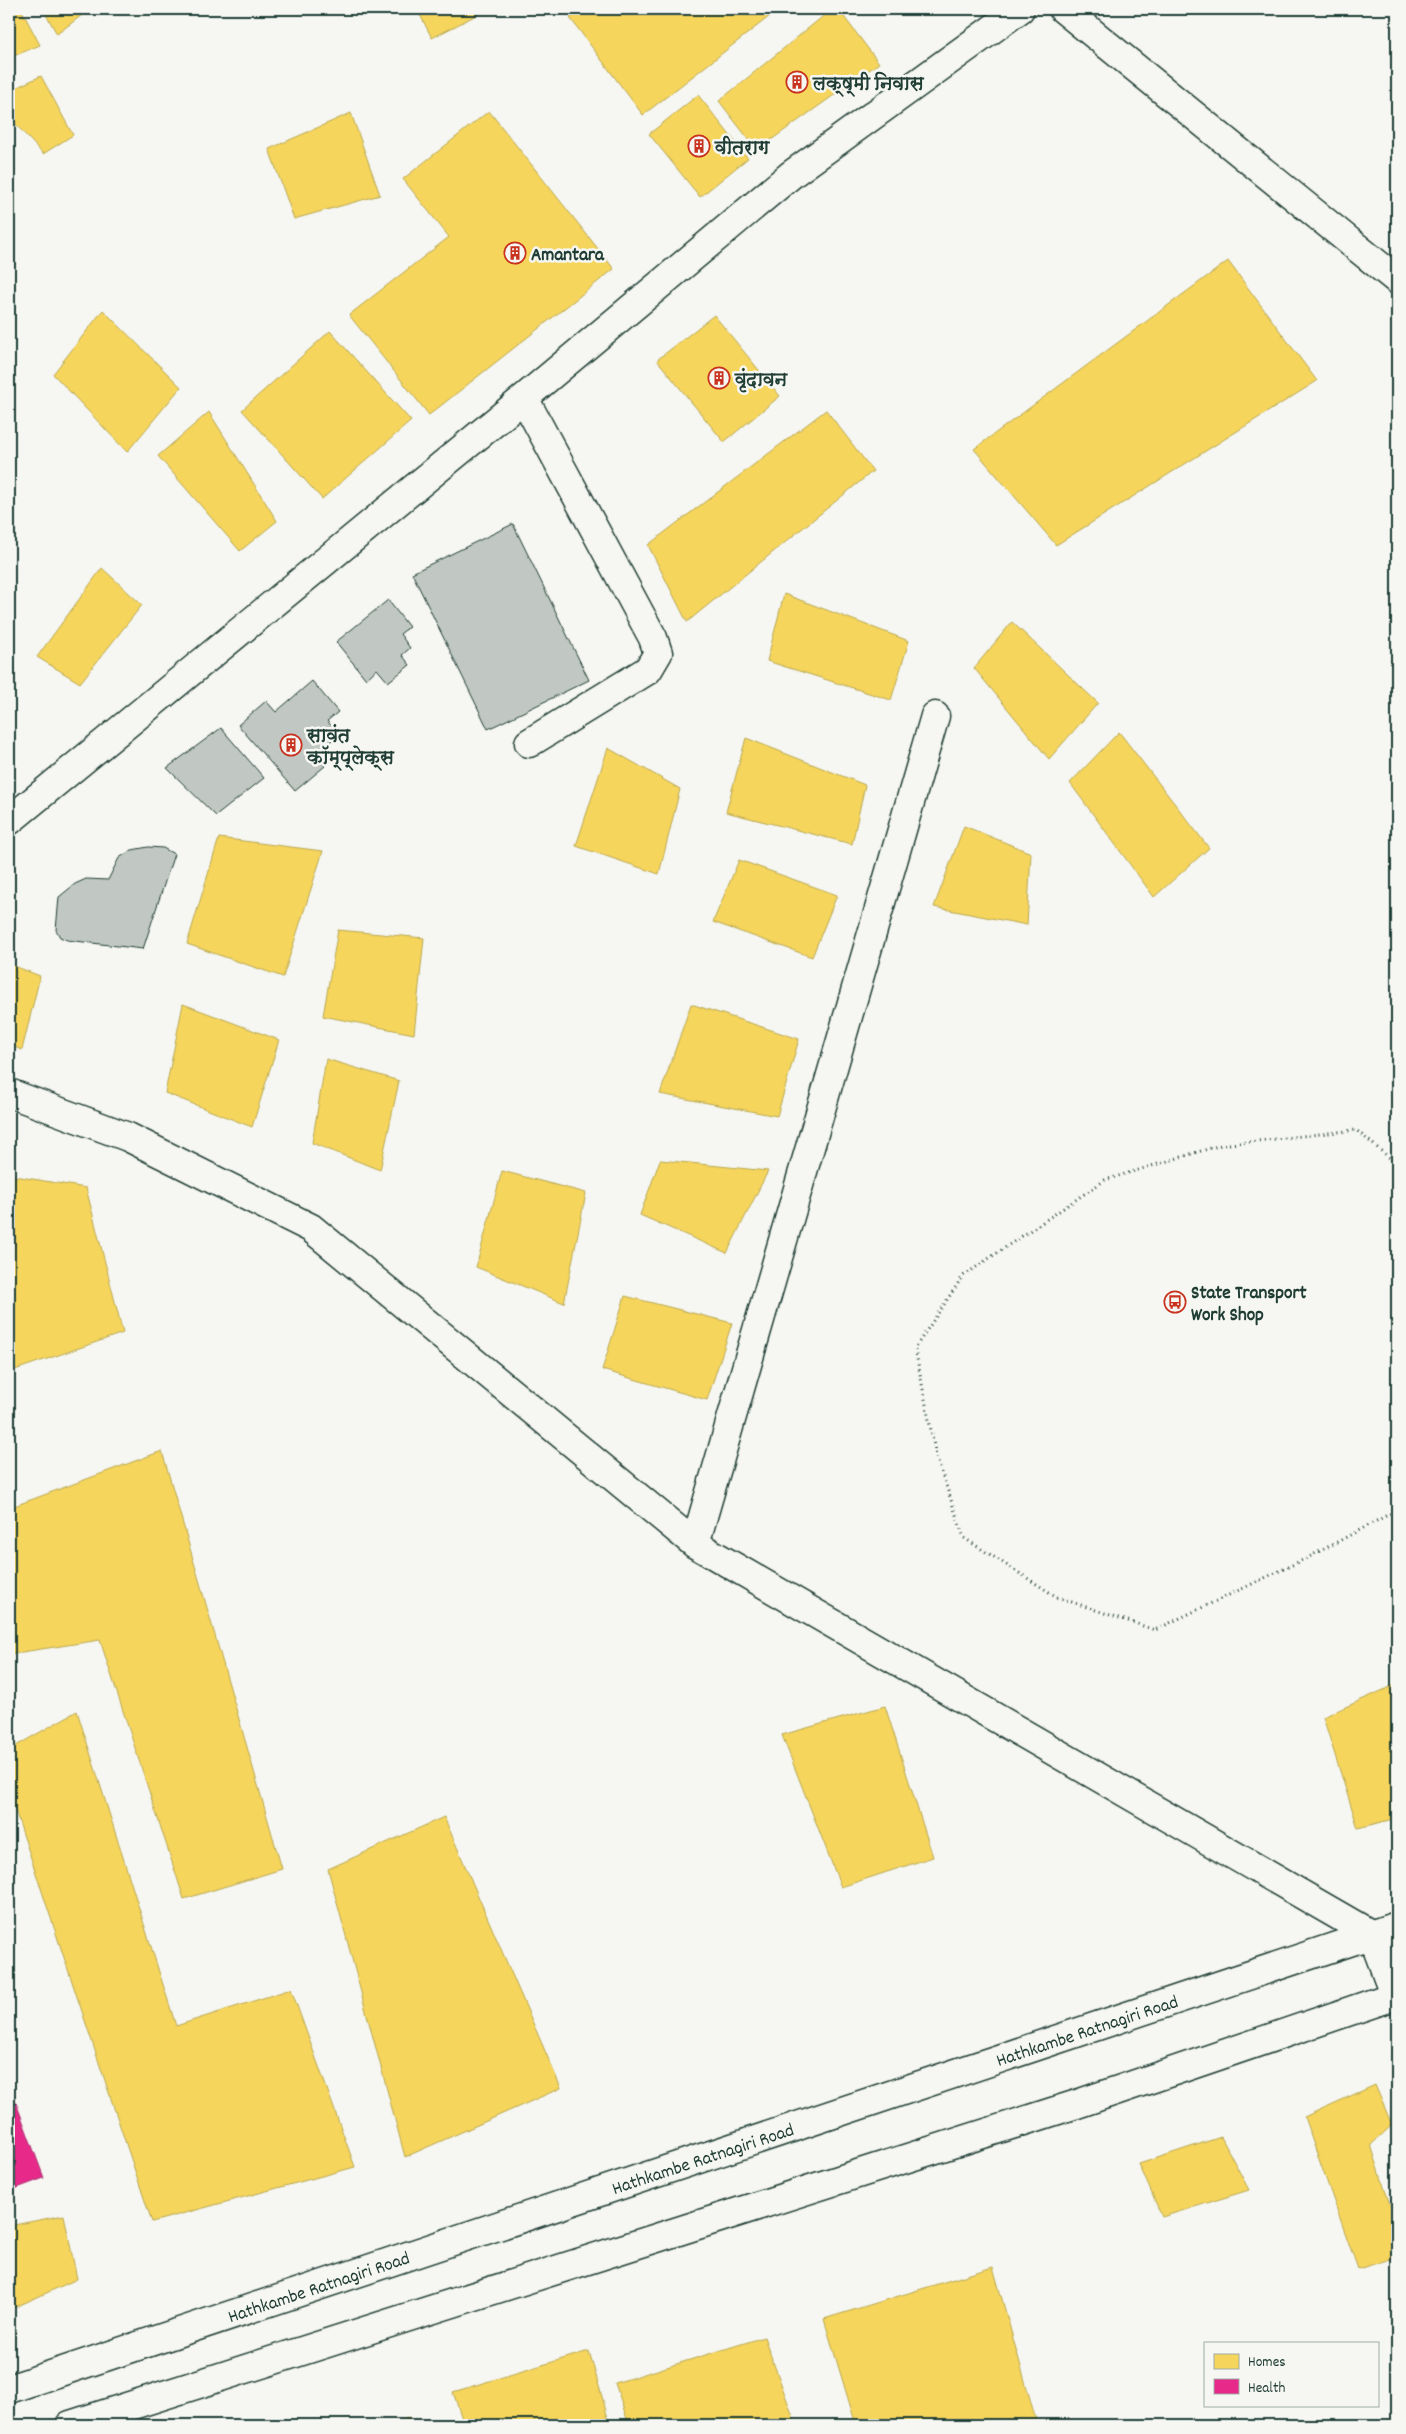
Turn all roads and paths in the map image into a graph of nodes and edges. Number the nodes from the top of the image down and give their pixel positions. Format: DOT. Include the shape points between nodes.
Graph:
graph roads {
  1 [pos="1020,9"];
  2 [pos="1064,9"];
  3 [pos="1397,280"];
  4 [pos="524,398"];
  5 [pos="935,716"];
  6 [pos="529,743"];
  7 [pos="9,821"];
  8 [pos="9,1093"];
  9 [pos="1397,1164"];
  10 [pos="1397,1510"];
  11 [pos="695,1544"];
  12 [pos="1397,1926"];
  13 [pos="1372,1935"];
  14 [pos="1396,1995"];
  15 [pos="9,2389"];
  16 [pos="70,2425"];
  1 -- 4 [label="street" via="792,174"];
  2 -- 3 [label="street"];
  4 -- 6 [label="street" via="653,638 658,653 648,670"];
  4 -- 7 [label="street"];
  5 -- 11 [label="street"];
  8 -- 11 [label="street" via="128,1137 311,1228"];
  9 -- 10 [label="path" via="1356,1130 1221,1145 1105,1180 963,1276 916,1348 936,1456 964,1538 1057,1597 1155,1630 1311,1556"];
  11 -- 13 [label="street"];
  12 -- 13 [label="street, Hathkambe Ratnagiri Road"];
  13 -- 14 [label="street"];
  13 -- 15 [label="street, Hathkambe Ratnagiri Road"];
  14 -- 16 [label="street" via="1077,2104"];
}
